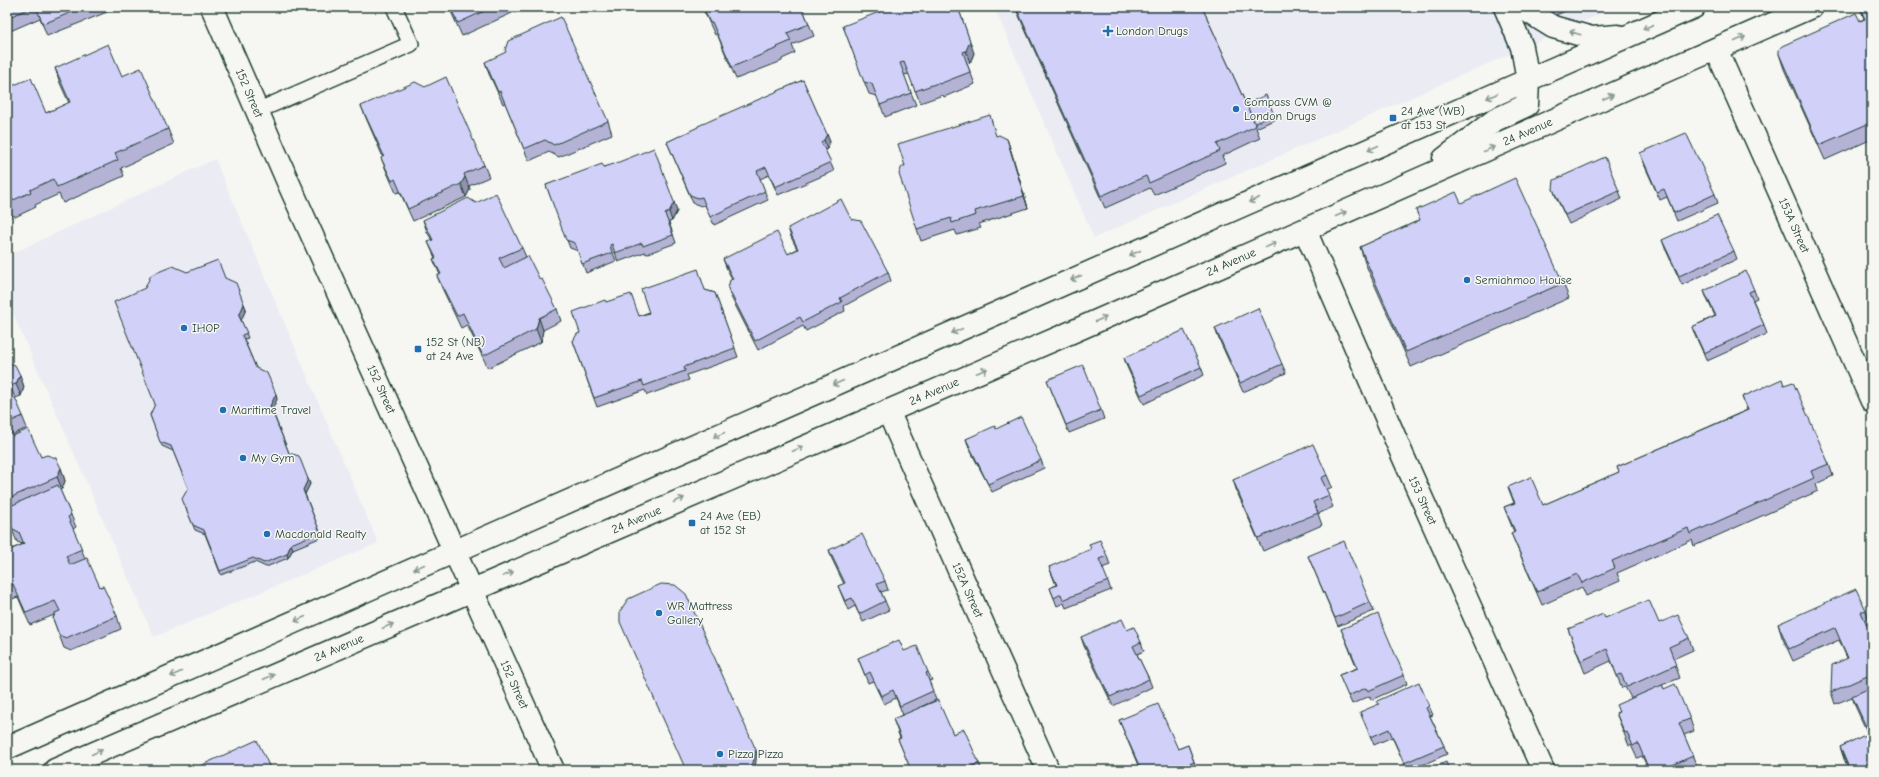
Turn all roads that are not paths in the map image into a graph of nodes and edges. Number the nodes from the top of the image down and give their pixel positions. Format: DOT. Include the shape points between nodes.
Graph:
graph roads {
  1 [pos="212,7"];
  2 [pos="394,7"];
  3 [pos="1505,7"];
  4 [pos="1521,7"];
  5 [pos="1694,7"];
  6 [pos="1811,7"];
  7 [pos="1628,36"];
  8 [pos="1716,49"];
  9 [pos="1528,80"];
  10 [pos="257,111"];
  11 [pos="1415,182"];
  12 [pos="1305,230"];
  13 [pos="1872,401"];
  14 [pos="888,411"];
  15 [pos="455,551"];
  16 [pos="472,590"];
  17 [pos="7,748"];
  18 [pos="55,770"];
  19 [pos="553,770"];
  20 [pos="1048,770"];
  21 [pos="1543,770"];
  1 -- 10 [label="main road, 152 Street"];
  2 -- 10 [label="lane" via="411,44"];
  3 -- 9 [label="main road" via="1522,47"];
  7 -- 4 [label="main road, one-way" via="1592,38 1554,27"];
  5 -- 7 [label="main road, one-way"];
  8 -- 6 [label="main road, 24 Avenue, one-way"];
  7 -- 9 [label="main road"];
  11 -- 8 [label="main road, 24 Avenue, one-way"];
  8 -- 13 [label="main road, 153A Street"];
  9 -- 11 [label="main road" via="1527,105 1495,120"];
  9 -- 15 [label="main road, one-way"];
  10 -- 15 [label="main road, 152 Street"];
  12 -- 11 [label="main road, 24 Avenue, one-way"];
  14 -- 12 [label="main road, 24 Avenue, one-way"];
  12 -- 21 [label="main road, 153 Street" via="1405,462"];
  16 -- 14 [label="main road, 24 Avenue, one-way"];
  14 -- 20 [label="main road, 152A Street"];
  15 -- 16 [label="main road, 152 Street"];
  15 -- 17 [label="main road, one-way"];
  18 -- 16 [label="main road, 24 Avenue, one-way"];
  16 -- 19 [label="main road, 152 Street"];
}
